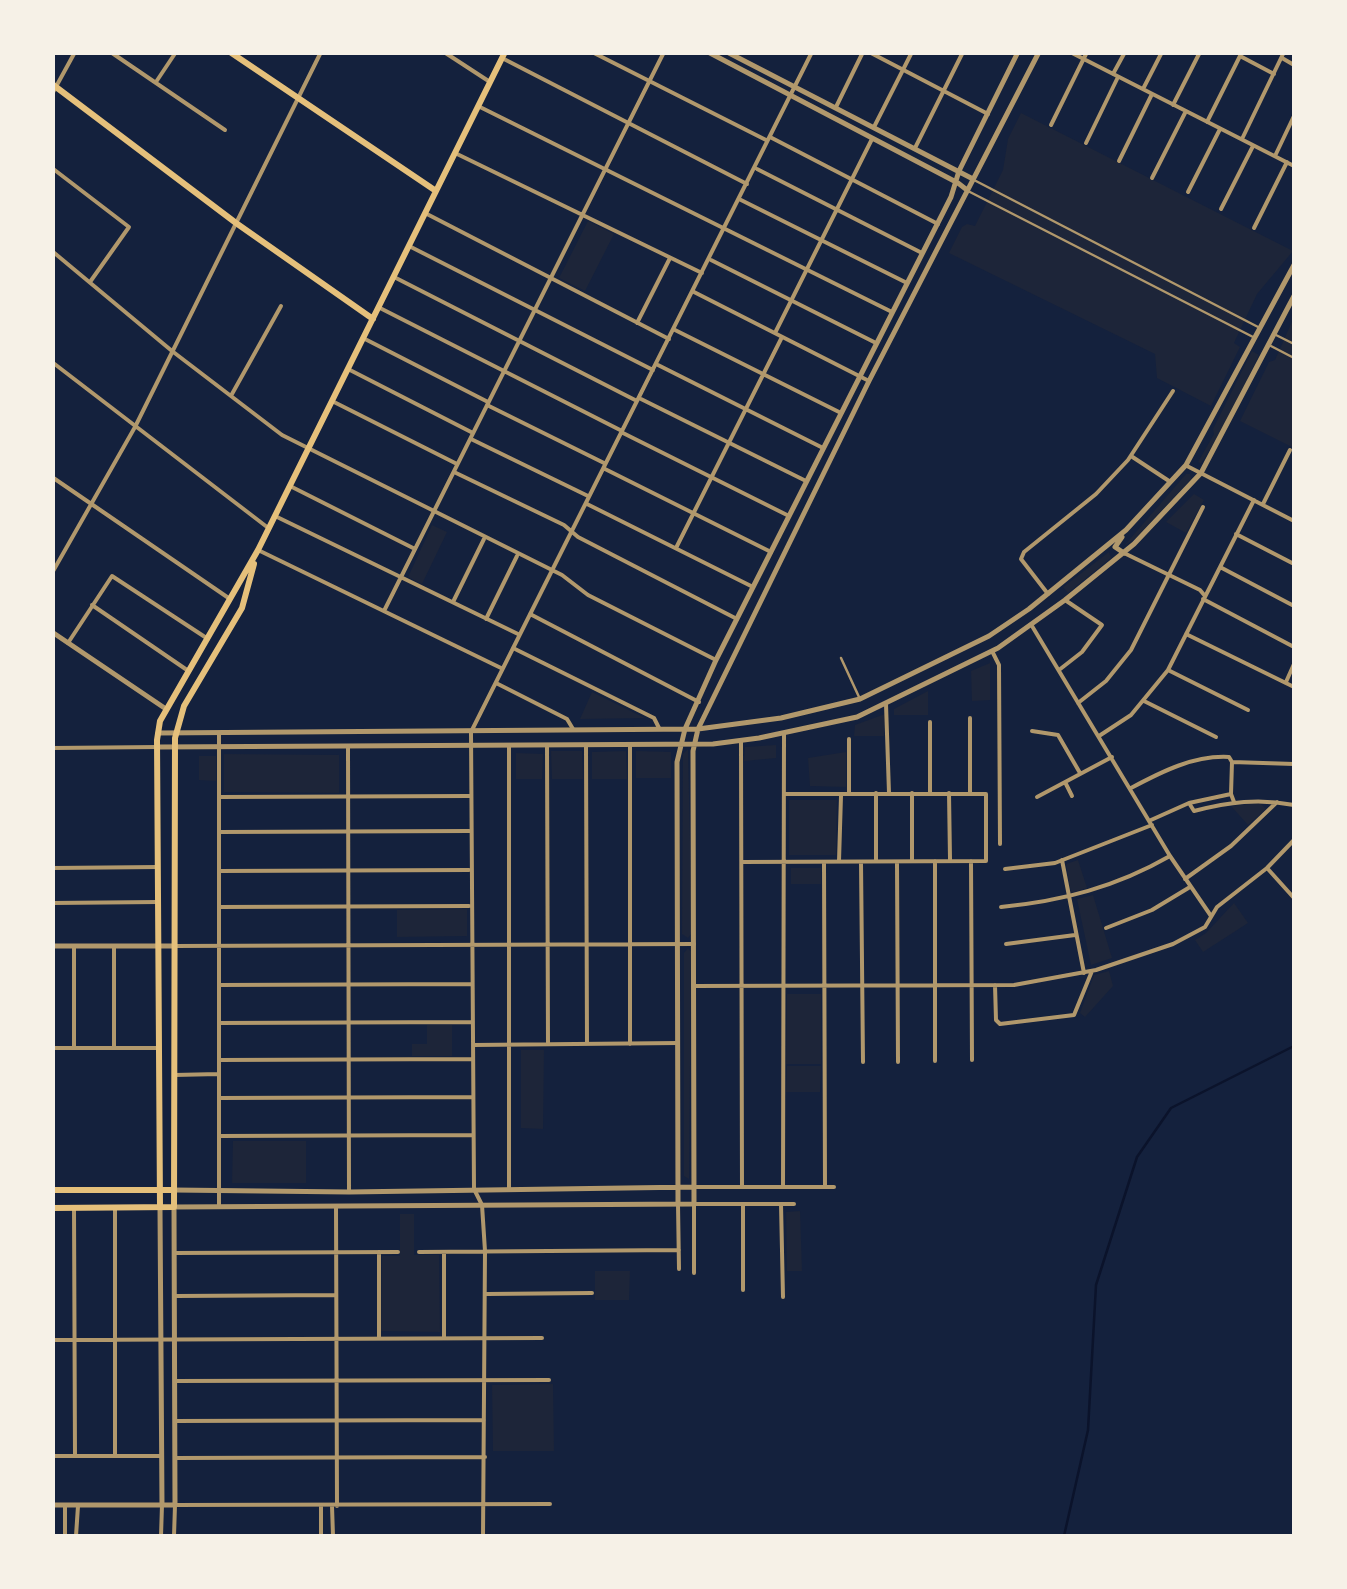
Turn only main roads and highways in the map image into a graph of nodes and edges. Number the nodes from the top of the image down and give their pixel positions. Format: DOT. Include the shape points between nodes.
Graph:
graph roads {
  1 [pos="230,52"];
  2 [pos="504,55"];
  3 [pos="54,88"];
  4 [pos="436,192"];
  5 [pos="373,318"];
  6 [pos="258,550"];
  7 [pos="232,600"];
  8 [pos="244,602"];
  9 [pos="52,1190"];
  10 [pos="160,1190"];
  11 [pos="174,1190"];
  12 [pos="160,1207"];
  13 [pos="52,1208"];
  1 -- 4 [label="main road"];
  2 -- 4 [label="main road"];
  3 -- 5 [label="main road"];
  4 -- 5 [label="main road"];
  5 -- 6 [label="main road"];
  6 -- 7 [label="main road"];
  6 -- 8 [label="main road"];
  7 -- 8 [label="main road"];
  7 -- 10 [label="main road" via="158,733"];
  8 -- 11 [label="main road" via="175,733"];
  9 -- 10 [label="main road"];
  10 -- 11 [label="main road"];
  10 -- 12 [label="main road"];
  11 -- 12 [label="main road" via="174,1207"];
  12 -- 13 [label="main road"];
}
